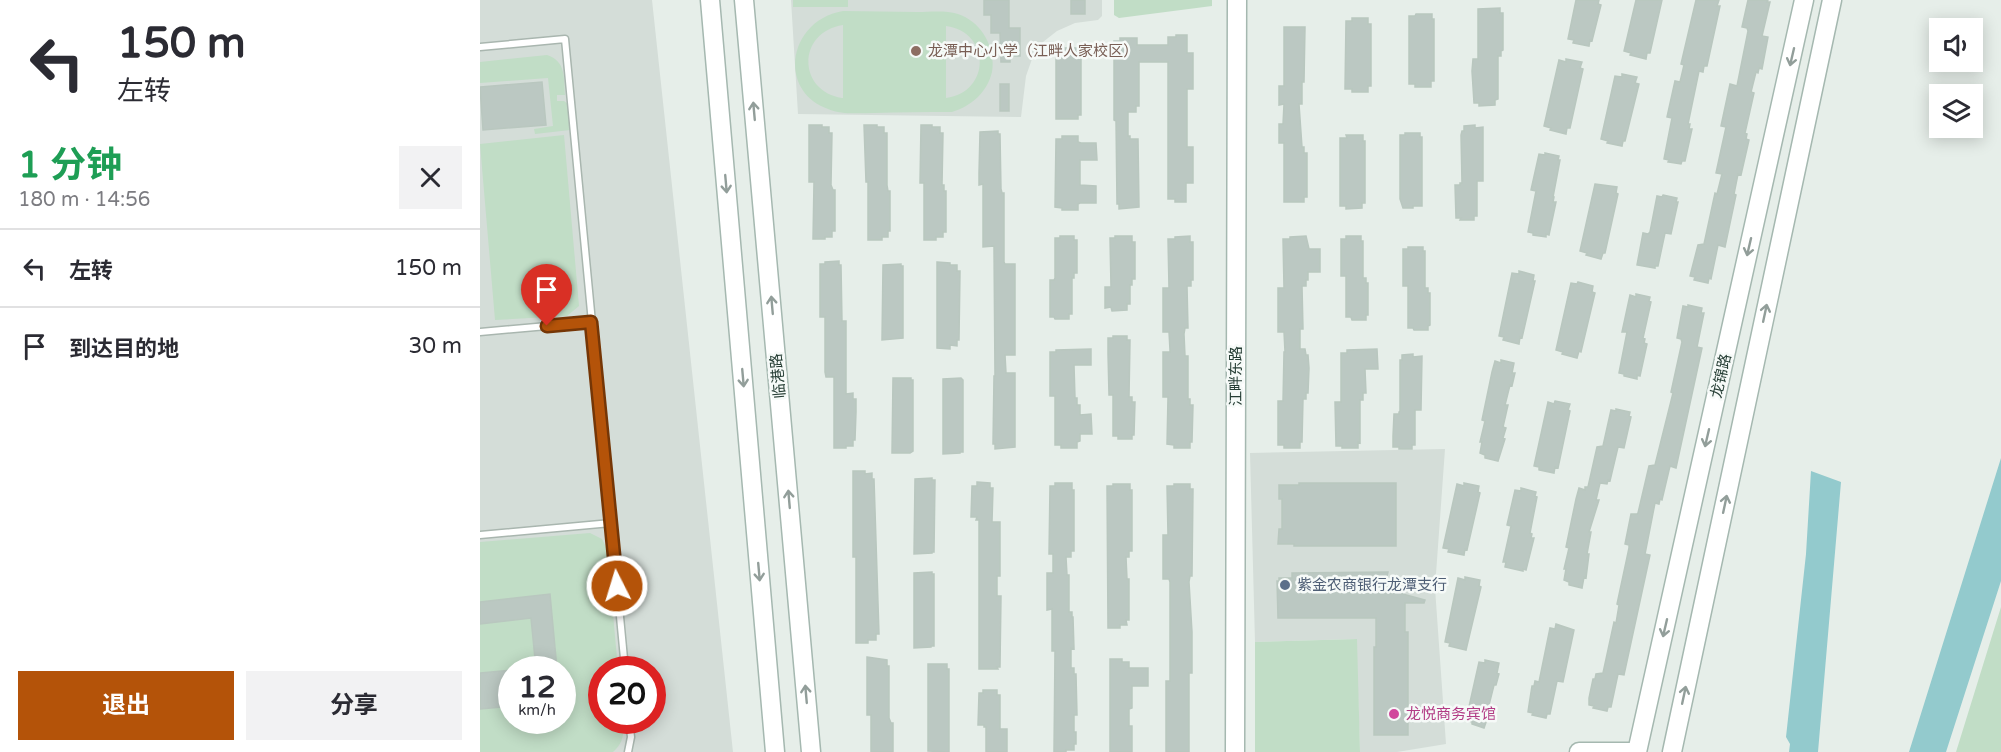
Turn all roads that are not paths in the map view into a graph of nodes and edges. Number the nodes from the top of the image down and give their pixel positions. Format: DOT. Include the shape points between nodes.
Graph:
graph roads {
  1 [pos="711,0"];
  2 [pos="744,0"];
  3 [pos="1237,0"];
  4 [pos="1804,0"];
  5 [pos="1832,0"];
  6 [pos="480,47"];
  7 [pos="591,322"];
  8 [pos="480,332"];
  9 [pos="611,523"];
  10 [pos="480,535"];
  11 [pos="624,656"];
  12 [pos="631,734"];
  13 [pos="628,752"];
  14 [pos="775,752"];
  15 [pos="811,752"];
  16 [pos="1235,752"];
  17 [pos="1579,752"];
  18 [pos="1636,752"];
  19 [pos="1672,752"];
  1 -- 14 [label="street, one-way"];
  15 -- 2 [label="street, 临港路, one-way"];
  3 -- 16 [label="street, 江畔东路"];
  4 -- 18 [label="street, 龙锦路, one-way"];
  19 -- 5 [label="street, 龙锦路, one-way"];
  6 -- 7 [label="lane" via="565,39"];
  7 -- 8 [label="lane"];
  7 -- 9 [label="lane"];
  9 -- 10 [label="lane"];
  9 -- 11 [label="lane"];
  12 -- 13 [label="lane"];
  17 -- 18 [label="street"];
}
